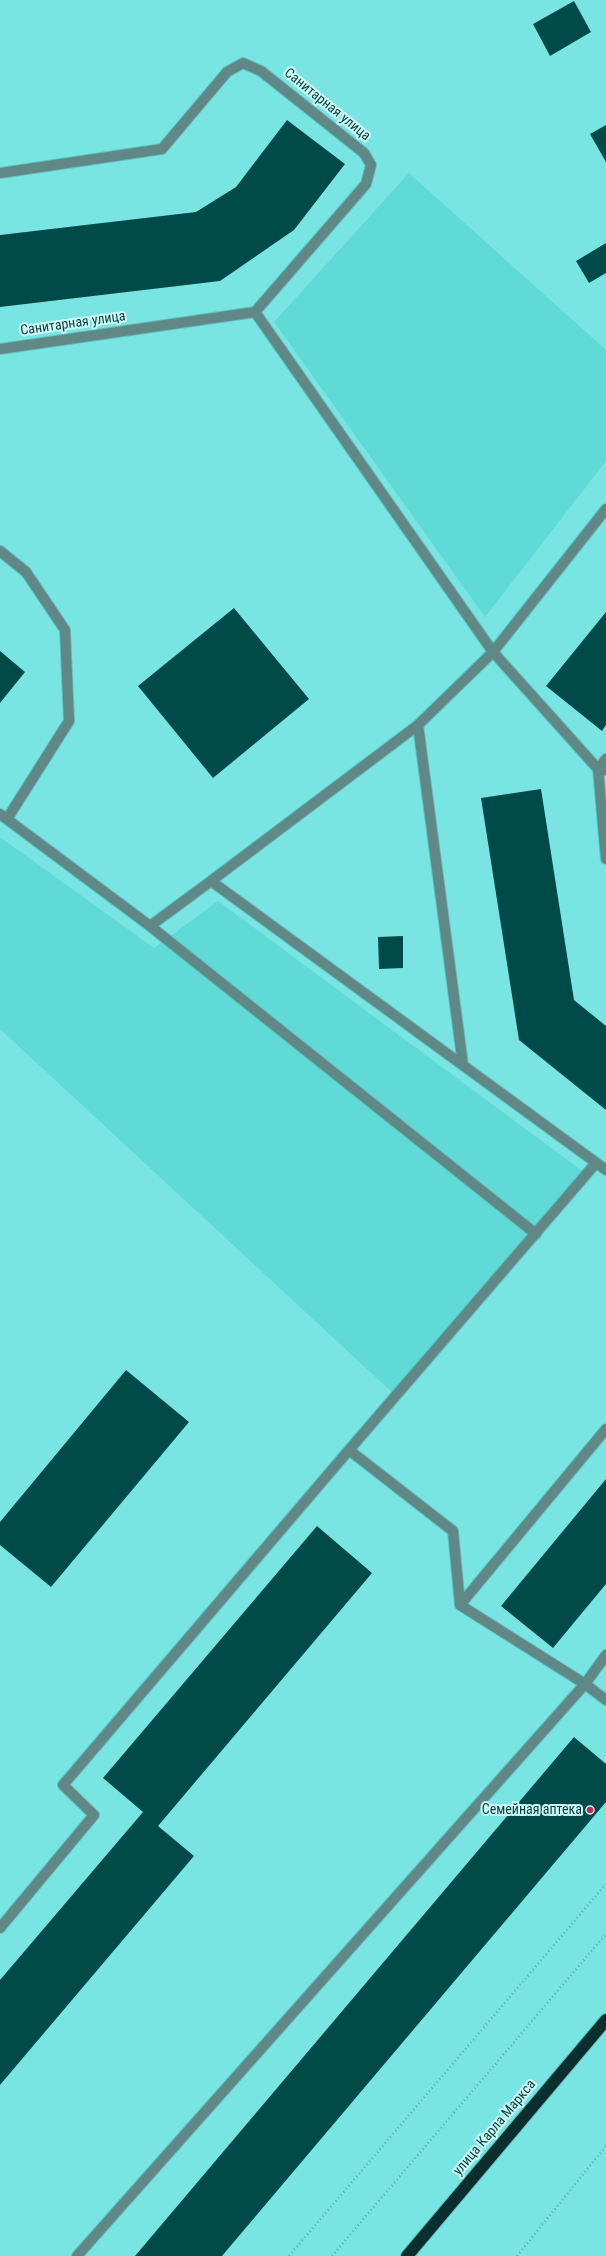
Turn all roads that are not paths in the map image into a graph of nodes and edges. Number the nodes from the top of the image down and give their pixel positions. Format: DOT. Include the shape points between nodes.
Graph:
graph roads {
  1 [pos="2,171"];
  2 [pos="255,312"];
  3 [pos="0,349"];
  4 [pos="606,509"];
  5 [pos="0,551"];
  6 [pos="493,652"];
  7 [pos="418,725"];
  8 [pos="606,759"];
  9 [pos="602,770"];
  10 [pos="3,816"];
  11 [pos="606,859"];
  12 [pos="211,881"];
  13 [pos="150,926"];
  14 [pos="463,1065"];
  15 [pos="596,1163"];
  16 [pos="606,1170"];
  17 [pos="536,1234"];
  18 [pos="606,1429"];
  19 [pos="349,1450"];
  20 [pos="460,1605"];
  21 [pos="606,1655"];
  22 [pos="585,1684"];
  23 [pos="606,1700"];
  24 [pos="0,1928"];
  25 [pos="606,2020"];
  26 [pos="77,2256"];
  27 [pos="407,2256"];
  1 -- 2 [label="street, Санитарная улица" via="162,148 227,72 243,63 261,71 364,153 371,166 366,184"];
  2 -- 3 [label="street, Санитарная улица"];
  2 -- 6 [label="street"];
  4 -- 6 [label="street"];
  5 -- 10 [label="street" via="26,572 65,630 69,721"];
  6 -- 7 [label="street"];
  6 -- 9 [label="street"];
  7 -- 12 [label="street"];
  7 -- 14 [label="street"];
  8 -- 9 [label="street"];
  9 -- 11 [label="street"];
  10 -- 13 [label="street"];
  12 -- 13 [label="street"];
  12 -- 14 [label="street"];
  13 -- 17 [label="street"];
  14 -- 15 [label="street"];
  15 -- 16 [label="street"];
  15 -- 17 [label="street"];
  17 -- 19 [label="street"];
  18 -- 20 [label="street"];
  19 -- 20 [label="street" via="453,1531"];
  19 -- 24 [label="street" via="63,1785 94,1815"];
  20 -- 22 [label="street"];
  21 -- 22 [label="street"];
  22 -- 23 [label="street"];
  22 -- 26 [label="street"];
  25 -- 27 [label="highway, улица Карла Маркса"];
}
